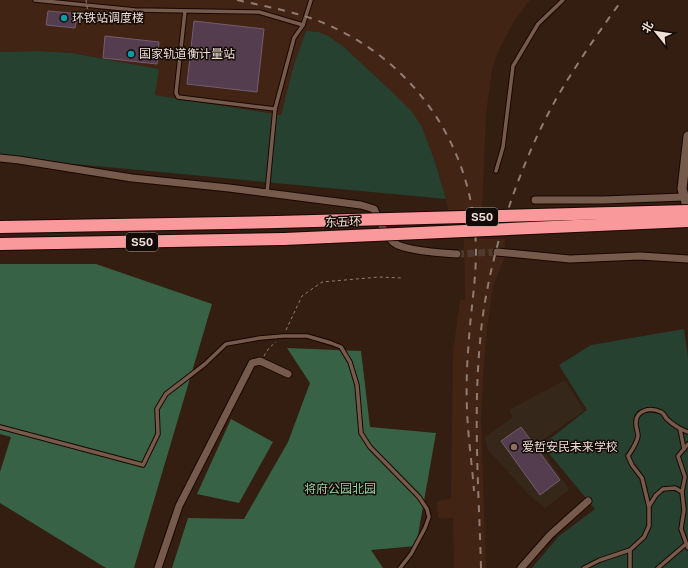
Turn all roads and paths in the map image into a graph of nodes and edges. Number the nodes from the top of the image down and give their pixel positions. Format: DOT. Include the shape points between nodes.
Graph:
graph roads {
  1 [pos="35,0"];
  2 [pos="86,0"];
  3 [pos="311,0"];
  4 [pos="563,0"];
  5 [pos="185,11"];
  6 [pos="116,17"];
  7 [pos="303,25"];
  8 [pos="275,109"];
  9 [pos="688,136"];
  10 [pos="0,158"];
  11 [pos="496,171"];
  12 [pos="267,193"];
  13 [pos="684,197"];
  14 [pos="535,200"];
  15 [pos="688,210"];
  16 [pos="688,221"];
  17 [pos="0,227"];
  18 [pos="0,244"];
  19 [pos="497,252"];
  20 [pos="457,254"];
  21 [pos="688,259"];
  22 [pos="402,278"];
  23 [pos="283,336"];
  24 [pos="260,361"];
  25 [pos="288,374"];
  26 [pos="0,427"];
  27 [pos="680,429"];
  28 [pos="688,432"];
  29 [pos="688,444"];
  30 [pos="684,449"];
  31 [pos="682,492"];
  32 [pos="588,501"];
  33 [pos="649,506"];
  34 [pos="687,546"];
  35 [pos="630,550"];
  36 [pos="158,568"];
  37 [pos="400,568"];
  38 [pos="521,568"];
  39 [pos="584,568"];
  40 [pos="630,568"];
  41 [pos="658,568"];
  1 -- 5 [label="lane" via="135,10"];
  2 -- 6 [label="path, bridge" via="88,13"];
  3 -- 7 [label="lane"];
  4 -- 11 [label="lane" via="538,24 513,66 503,147"];
  5 -- 7 [label="lane" via="259,12"];
  5 -- 8 [label="lane" via="176,93 178,97"];
  7 -- 8 [label="lane" via="294,38"];
  8 -- 12 [label="lane"];
  9 -- 13 [label="street" via="682,189"];
  10 -- 12 [label="street" via="132,178"];
  12 -- 20 [label="street" via="368,207 374,210 394,243 426,251"];
  13 -- 14 [label="street"];
  13 -- 15 [label="street"];
  15 -- 17 [label="highway, 东五环 / S50, bridge"];
  16 -- 18 [label="highway, 东五环 / S50, bridge" via="284,239"];
  19 -- 21 [label="street" via="570,259 640,256"];
  22 -- 23 [label="path" via="379,277 322,282 302,296"];
  23 -- 24 [label="path" via="269,348"];
  23 -- 26 [label="lane" via="226,344 166,394 157,409 158,434 143,466"];
  23 -- 37 [label="lane" via="307,336 340,347 350,362 357,385 361,432 370,447 419,497 427,509 429,517 425,528"];
  24 -- 25 [label="street"];
  24 -- 36 [label="street" via="252,363 179,506"];
  27 -- 28 [label="lane"];
  27 -- 30 [label="lane"];
  27 -- 33 [label="lane" via="662,412 651,409 636,416 638,436 628,456 642,478"];
  29 -- 30 [label="lane"];
  30 -- 31 [label="lane" via="678,456 685,477"];
  31 -- 33 [label="lane" via="675,488 663,488"];
  31 -- 34 [label="lane" via="684,510 681,529"];
  32 -- 38 [label="street" via="550,535"];
  33 -- 35 [label="lane" via="649,526 644,537"];
  34 -- 41 [label="lane"];
  35 -- 39 [label="lane"];
  35 -- 40 [label="lane"];
}
